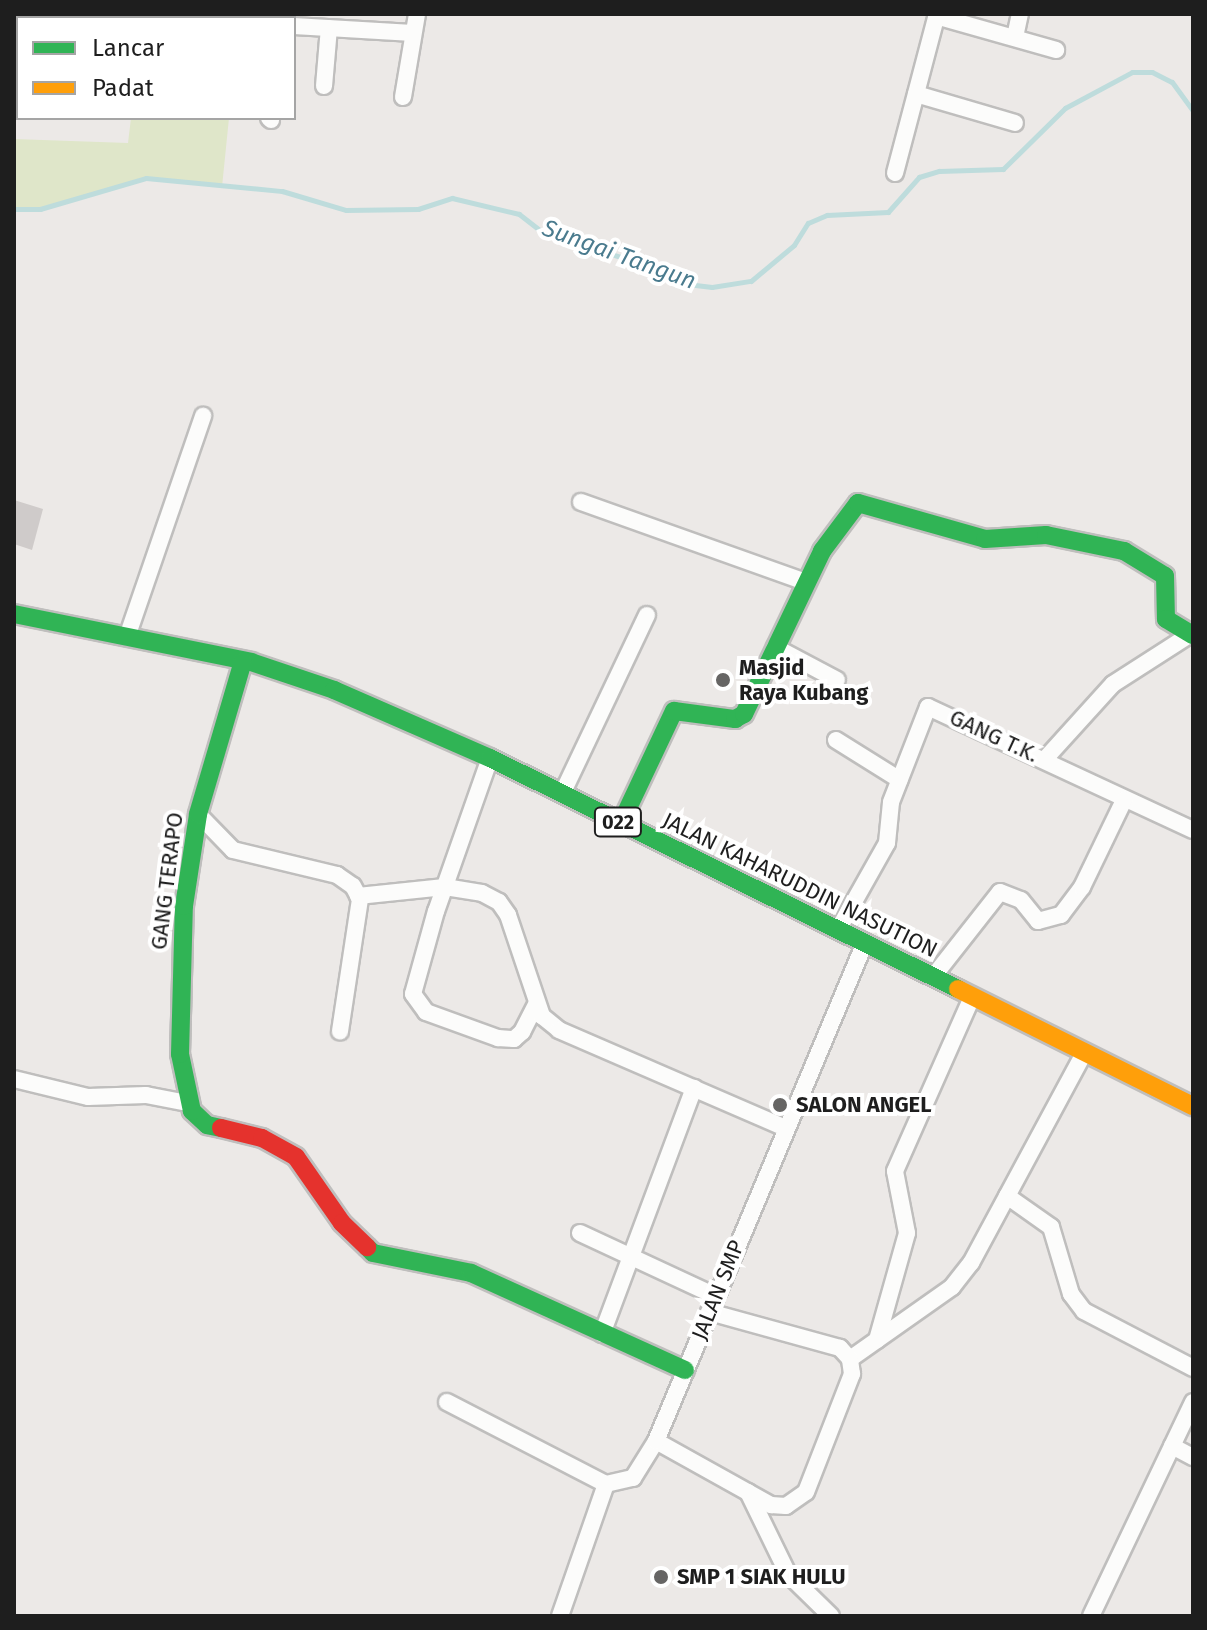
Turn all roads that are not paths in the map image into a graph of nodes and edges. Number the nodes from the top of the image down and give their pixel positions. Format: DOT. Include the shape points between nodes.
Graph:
graph roads {
  1 [pos="417,14"];
  2 [pos="1020,14"];
  3 [pos="937,15"];
  4 [pos="296,26"];
  5 [pos="329,28"];
  6 [pos="413,33"];
  7 [pos="1015,37"];
  8 [pos="1056,50"];
  9 [pos="324,86"];
  10 [pos="916,94"];
  11 [pos="403,97"];
  12 [pos="1015,123"];
  13 [pos="895,173"];
  14 [pos="203,416"];
  15 [pos="581,502"];
  16 [pos="806,582"];
  17 [pos="14,614"];
  18 [pos="647,615"];
  19 [pos="1192,634"];
  20 [pos="127,637"];
  21 [pos="775,647"];
  22 [pos="243,661"];
  23 [pos="837,680"];
  24 [pos="836,740"];
  25 [pos="490,758"];
  26 [pos="1045,759"];
  27 [pos="900,780"];
  28 [pos="562,794"];
  29 [pos="1124,800"];
  30 [pos="198,814"];
  31 [pos="621,823"];
  32 [pos="1193,830"];
  33 [pos="445,887"];
  34 [pos="358,896"];
  35 [pos="838,930"];
  36 [pos="864,945"];
  37 [pos="933,977"];
  38 [pos="972,997"];
  39 [pos="536,1004"];
  40 [pos="340,1032"];
  41 [pos="1084,1053"];
  42 [pos="14,1079"];
  43 [pos="694,1088"];
  44 [pos="1193,1106"];
  45 [pos="189,1107"];
  46 [pos="785,1128"];
  47 [pos="1007,1196"];
  48 [pos="580,1233"];
  49 [pos="631,1257"];
  50 [pos="712,1304"];
  51 [pos="602,1334"];
  52 [pos="877,1340"];
  53 [pos="850,1359"];
  54 [pos="1193,1368"];
  55 [pos="685,1370"];
  56 [pos="447,1402"];
  57 [pos="1193,1402"];
  58 [pos="656,1441"];
  59 [pos="1172,1446"];
  60 [pos="1193,1457"];
  61 [pos="606,1484"];
  62 [pos="748,1492"];
  63 [pos="560,1616"];
  64 [pos="831,1616"];
  65 [pos="1091,1616"];
  1 -- 6 [label="street"];
  2 -- 7 [label="street"];
  3 -- 7 [label="street"];
  3 -- 10 [label="street"];
  4 -- 5 [label="street"];
  5 -- 6 [label="street"];
  5 -- 9 [label="street"];
  6 -- 11 [label="street"];
  7 -- 8 [label="street"];
  10 -- 12 [label="street"];
  10 -- 13 [label="street"];
  14 -- 20 [label="street"];
  15 -- 16 [label="street"];
  16 -- 19 [label="main road" via="852,506 868,502 985,539 1046,535 1124,551 1165,576 1166,619"];
  16 -- 21 [label="main road"];
  17 -- 20 [label="main road, JALAN KAHARUDDIN NASUTION / 022"];
  18 -- 28 [label="street"];
  19 -- 26 [label="street" via="1113,684"];
  20 -- 22 [label="main road, JALAN KAHARUDDIN NASUTION / 022"];
  21 -- 23 [label="street"];
  21 -- 31 [label="main road" via="740,718 674,711"];
  22 -- 25 [label="main road, JALAN KAHARUDDIN NASUTION / 022" via="334,690"];
  22 -- 30 [label="main road, GANG TERAPO"];
  24 -- 27 [label="street"];
  25 -- 28 [label="main road, JALAN KAHARUDDIN NASUTION / 022"];
  25 -- 33 [label="street"];
  26 -- 27 [label="street, GANG T.K." via="928,707"];
  26 -- 29 [label="street, GANG T.K."];
  27 -- 35 [label="street, GANG T.K." via="891,802 887,843"];
  28 -- 31 [label="main road, JALAN KAHARUDDIN NASUTION / 022"];
  29 -- 32 [label="street, GANG T.K."];
  29 -- 37 [label="street" via="1082,887 1061,915 1038,921 1021,900 1000,892"];
  30 -- 34 [label="street" via="233,850 337,875"];
  30 -- 45 [label="main road, GANG TERAPO" via="182,942 180,1054"];
  31 -- 35 [label="main road, JALAN KAHARUDDIN NASUTION / 022"];
  33 -- 34 [label="street"];
  33 -- 39 [label="street" via="482,893 499,902 519,941"];
  33 -- 39 [label="street" via="416,977 417,1005 487,1035 514,1039"];
  34 -- 40 [label="street"];
  35 -- 36 [label="main road, JALAN KAHARUDDIN NASUTION / 022"];
  36 -- 37 [label="main road, JALAN KAHARUDDIN NASUTION / 022"];
  36 -- 46 [label="street, JALAN SMP"];
  37 -- 38 [label="main road, JALAN KAHARUDDIN NASUTION / 022"];
  38 -- 41 [label="main road, JALAN KAHARUDDIN NASUTION / 022"];
  38 -- 52 [label="street" via="895,1171 907,1233"];
  39 -- 43 [label="street" via="559,1030"];
  41 -- 44 [label="main road, JALAN KAHARUDDIN NASUTION / 022"];
  41 -- 47 [label="street"];
  42 -- 45 [label="street" via="69,1088 88,1097 146,1095"];
  43 -- 46 [label="street"];
  43 -- 49 [label="street"];
  45 -- 51 [label="main road" via="207,1125 262,1138 296,1157 342,1223 373,1253 471,1273"];
  46 -- 50 [label="street, JALAN SMP"];
  47 -- 52 [label="street" via="952,1287"];
  47 -- 54 [label="street" via="1051,1227 1071,1294 1084,1311"];
  48 -- 49 [label="street"];
  49 -- 50 [label="street"];
  49 -- 51 [label="street"];
  50 -- 53 [label="street" via="840,1348"];
  50 -- 55 [label="street, JALAN SMP"];
  51 -- 55 [label="main road"];
  52 -- 53 [label="street"];
  53 -- 62 [label="street" via="852,1374 806,1492 786,1506 771,1505"];
  55 -- 58 [label="street, JALAN SMP"];
  56 -- 61 [label="street"];
  57 -- 59 [label="street"];
  58 -- 61 [label="street, JALAN SMP" via="633,1478"];
  58 -- 62 [label="street"];
  59 -- 60 [label="street"];
  59 -- 65 [label="street"];
  61 -- 63 [label="street"];
  62 -- 64 [label="street" via="788,1574"];
}
